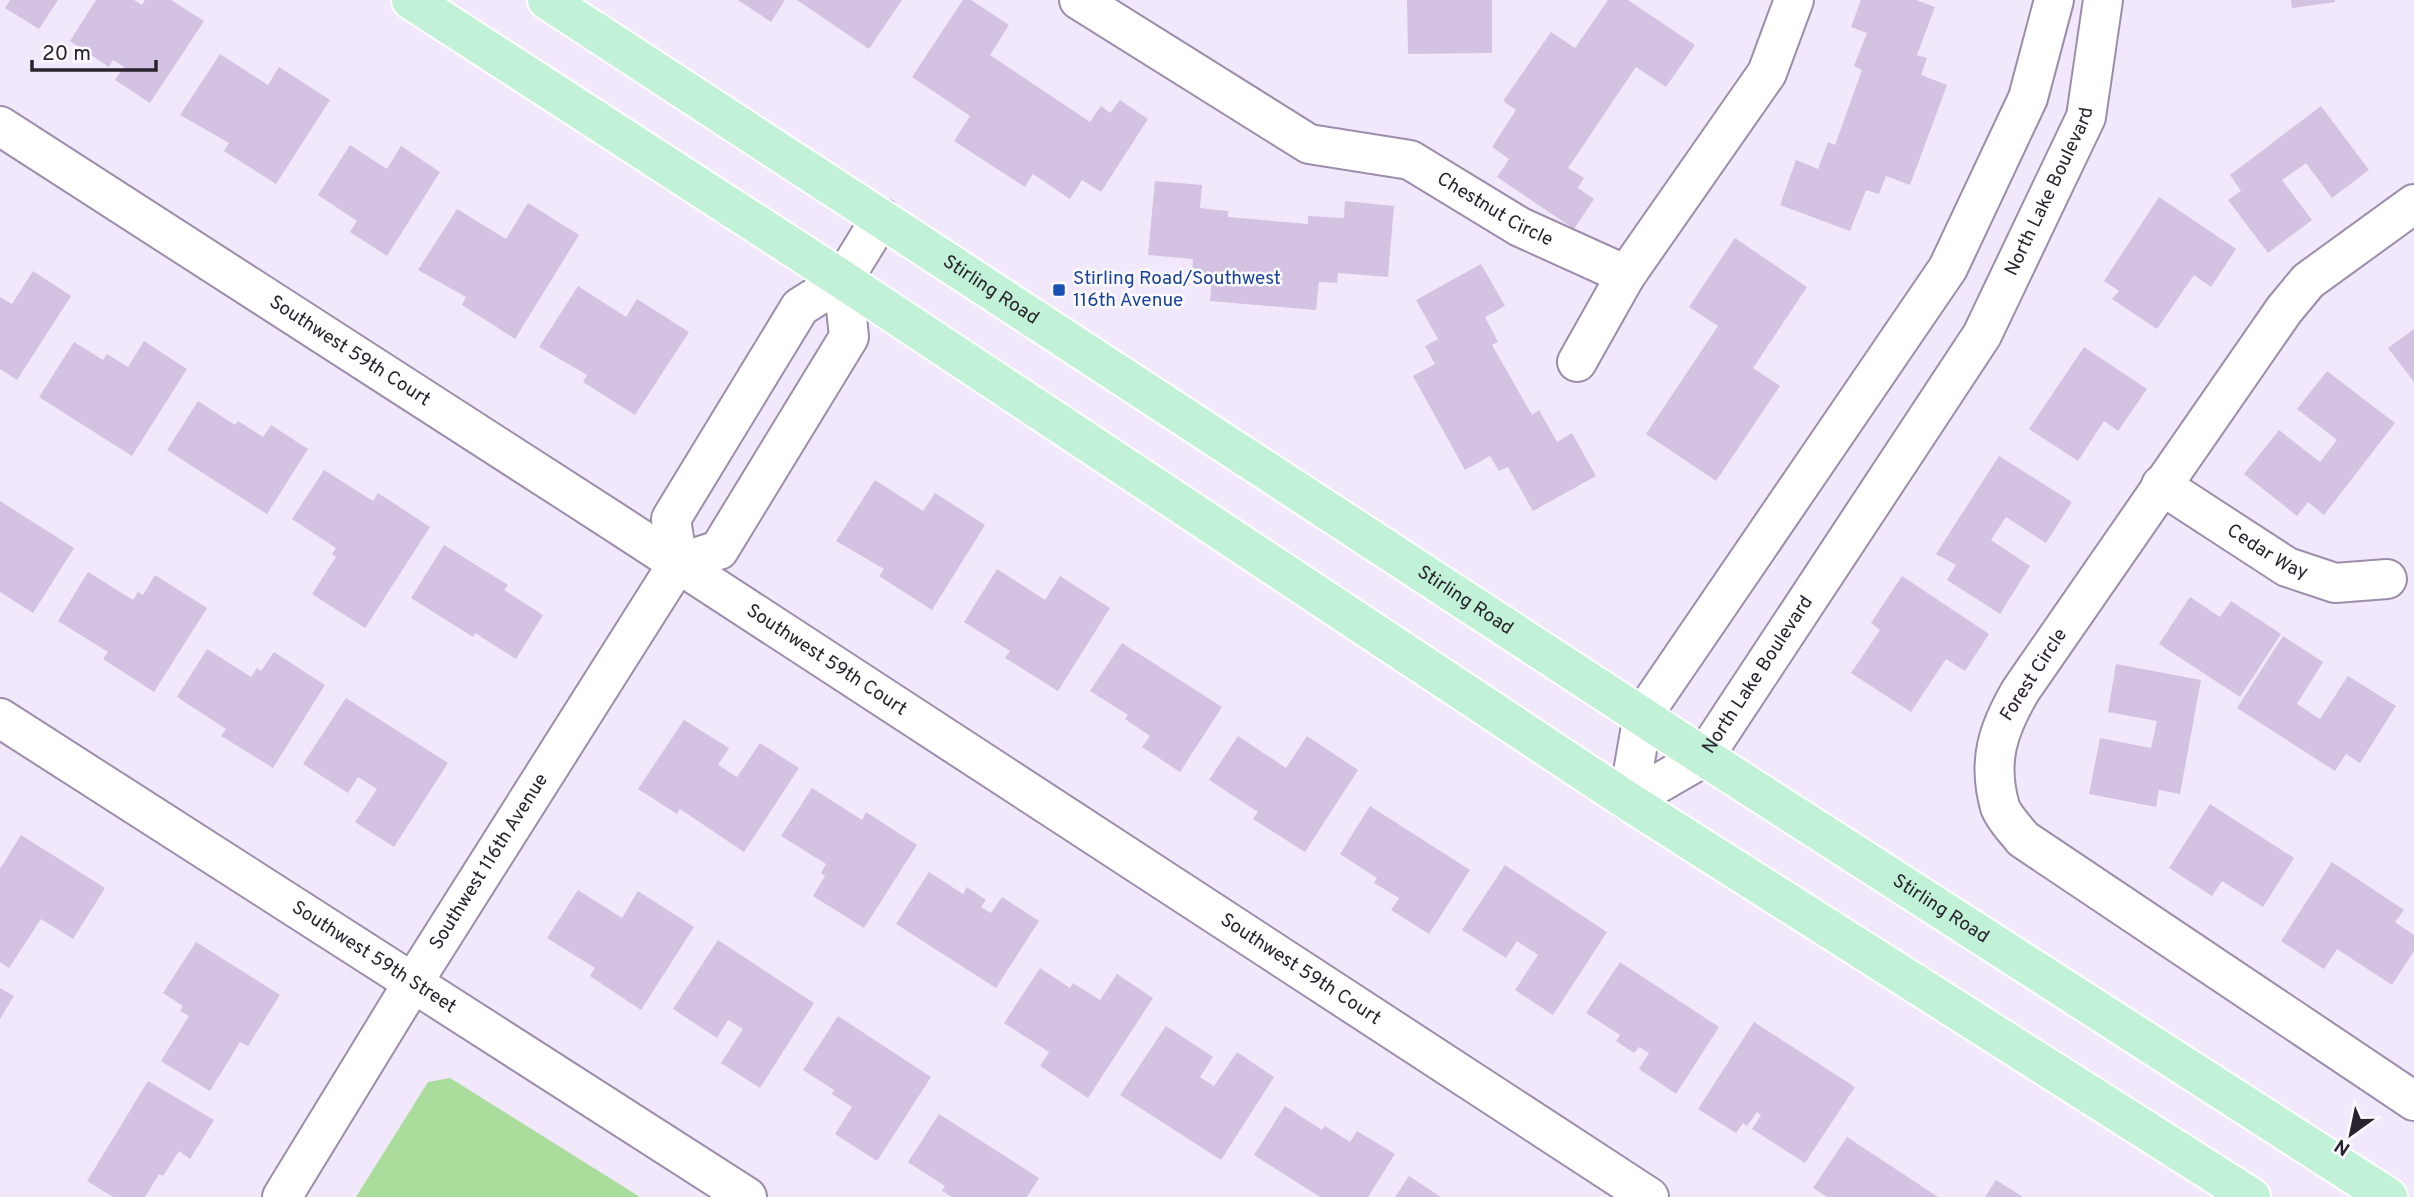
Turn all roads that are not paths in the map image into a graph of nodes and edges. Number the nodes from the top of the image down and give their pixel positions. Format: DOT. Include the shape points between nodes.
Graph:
graph roads {
  1 [pos="411,0"];
  2 [pos="547,0"];
  3 [pos="1079,0"];
  4 [pos="1794,0"];
  5 [pos="2054,0"];
  6 [pos="2103,0"];
  7 [pos="0,126"];
  8 [pos="2414,204"];
  9 [pos="881,218"];
  10 [pos="1626,275"];
  11 [pos="843,280"];
  12 [pos="1577,362"];
  13 [pos="2161,485"];
  14 [pos="678,564"];
  15 [pos="2387,579"];
  16 [pos="1643,715"];
  17 [pos="0,718"];
  18 [pos="1704,757"];
  19 [pos="1628,801"];
  20 [pos="414,981"];
  21 [pos="2414,1101"];
  22 [pos="282,1197"];
  23 [pos="747,1197"];
  24 [pos="1648,1197"];
  25 [pos="2250,1197"];
  26 [pos="2388,1197"];
  1 -- 11 [label="main road"];
  2 -- 9 [label="main road, Stirling Road"];
  3 -- 10 [label="street, Chestnut Circle" via="1309,144 1410,160 1520,228"];
  4 -- 10 [label="street" via="1767,74"];
  5 -- 16 [label="street" via="2028,98 1948,268"];
  6 -- 18 [label="street, North Lake Boulevard" via="2086,117 1982,335"];
  7 -- 14 [label="street, Southwest 59th Court"];
  8 -- 13 [label="street, Forest Circle" via="2308,281"];
  9 -- 11 [label="street"];
  9 -- 16 [label="main road, Stirling Road"];
  10 -- 12 [label="street"];
  11 -- 14 [label="street" via="800,307 671,519"];
  11 -- 14 [label="street" via="849,337 719,550"];
  11 -- 19 [label="main road"];
  13 -- 15 [label="street, Cedar Way" via="2287,567 2334,583"];
  13 -- 21 [label="street, Forest Circle" via="2001,726 1995,757 2001,809 2023,839"];
  14 -- 20 [label="street, Southwest 116th Avenue"];
  14 -- 24 [label="street, Southwest 59th Court"];
  16 -- 18 [label="main road, Stirling Road"];
  16 -- 19 [label="street"];
  17 -- 20 [label="street, Southwest 59th Street"];
  18 -- 19 [label="street, North Lake Boulevard"];
  18 -- 26 [label="main road, Stirling Road"];
  19 -- 25 [label="main road"];
  20 -- 22 [label="street, Southwest 116th Avenue"];
  20 -- 23 [label="street, Southwest 59th Street"];
}
